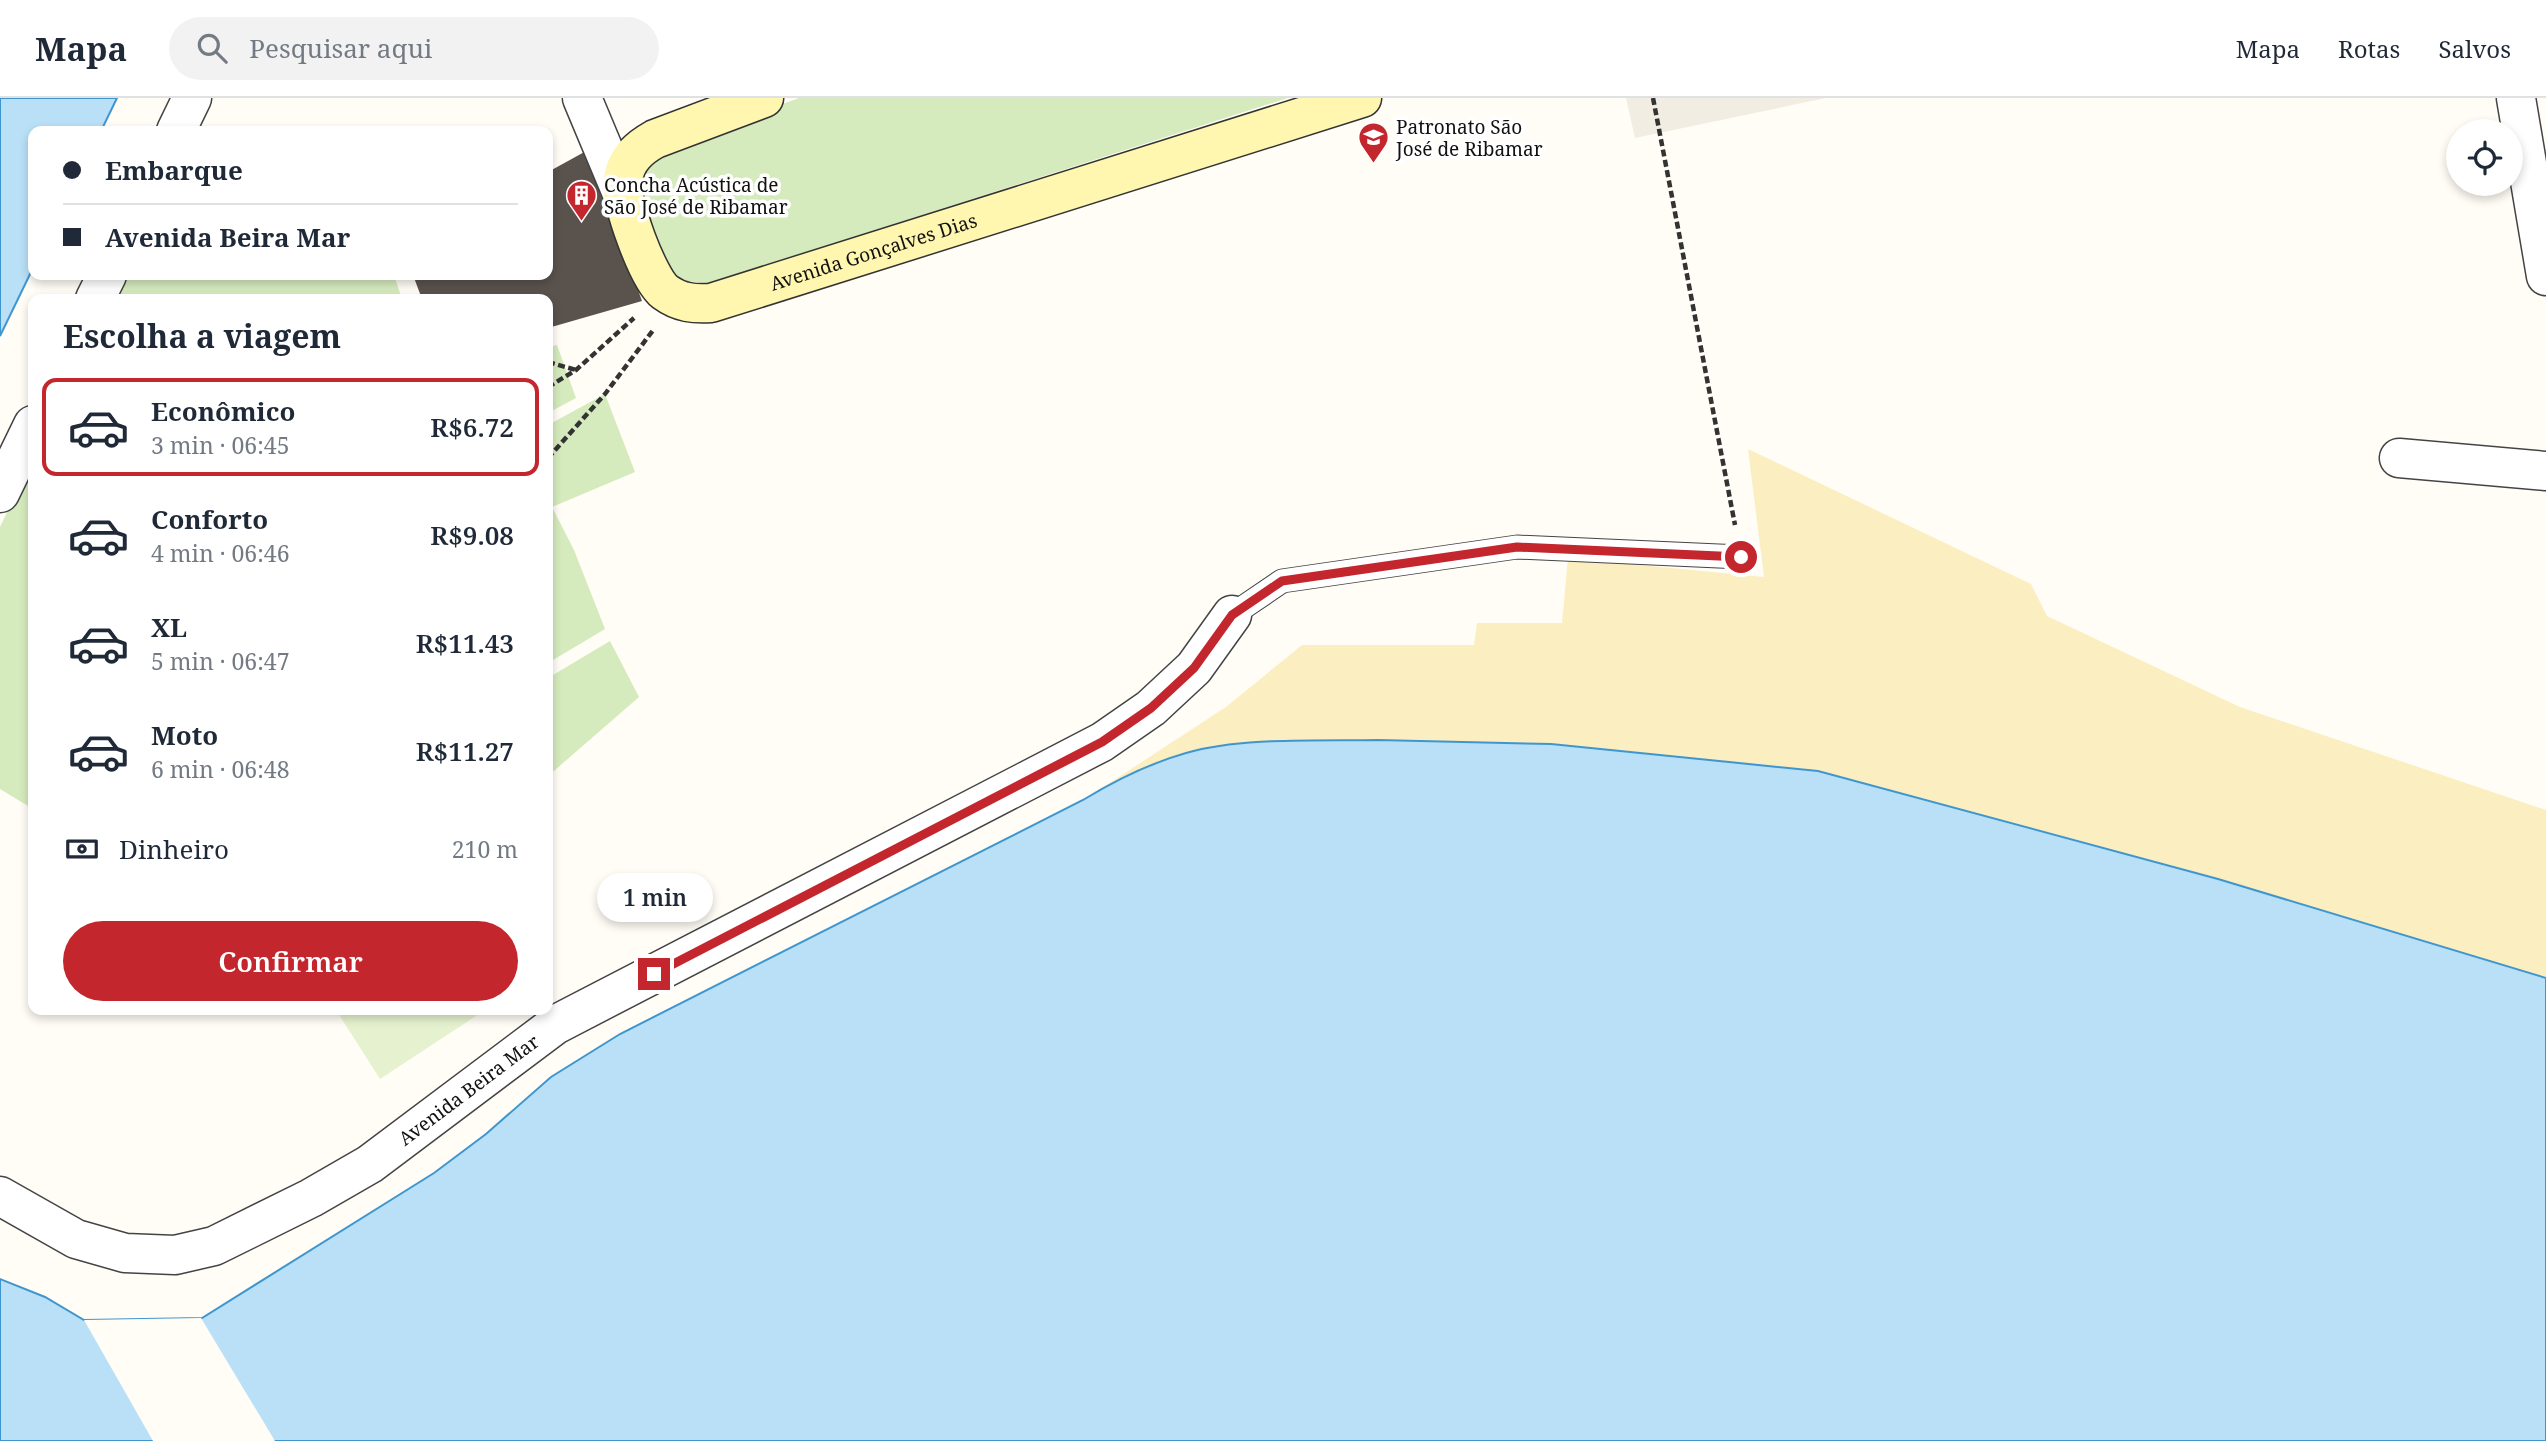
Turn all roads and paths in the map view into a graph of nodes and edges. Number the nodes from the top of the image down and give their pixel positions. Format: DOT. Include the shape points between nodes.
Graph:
graph roads {
  1 [pos="192,98"];
  2 [pos="582,98"];
  3 [pos="764,98"];
  4 [pos="1363,98"];
  5 [pos="1653,98"];
  6 [pos="2516,98"];
  7 [pos="178,126"];
  8 [pos="623,196"];
  9 [pos="2546,276"];
  10 [pos="671,295"];
  11 [pos="553,363"];
  12 [pos="576,370"];
  13 [pos="553,384"];
  14 [pos="28,435"];
  15 [pos="553,452"];
  16 [pos="2399,458"];
  17 [pos="2546,471"];
  18 [pos="0,493"];
  19 [pos="1741,557"];
  20 [pos="1232,615"];
  21 [pos="0,1196"];
  1 -- 7 [label="street"];
  2 -- 8 [label="street"];
  3 -- 8 [label="main road" via="638,149 623,178"];
  4 -- 10 [label="main road, Avenida Gonçalves Dias" via="711,303 693,304"];
  5 -- 19 [label="path"];
  6 -- 9 [label="street"];
  8 -- 10 [label="main road" via="652,278"];
  10 -- 12 [label="path"];
  10 -- 15 [label="path" via="605,394"];
  11 -- 12 [label="path"];
  12 -- 13 [label="path"];
  14 -- 18 [label="street"];
  16 -- 17 [label="street"];
  19 -- 20 [label="lane" via="1517,547 1282,581"];
  20 -- 21 [label="street, Avenida Beira Mar" via="1194,668 1151,708 1102,742 555,1025 370,1164 214,1246 175,1255 125,1253 76,1239"];
}
